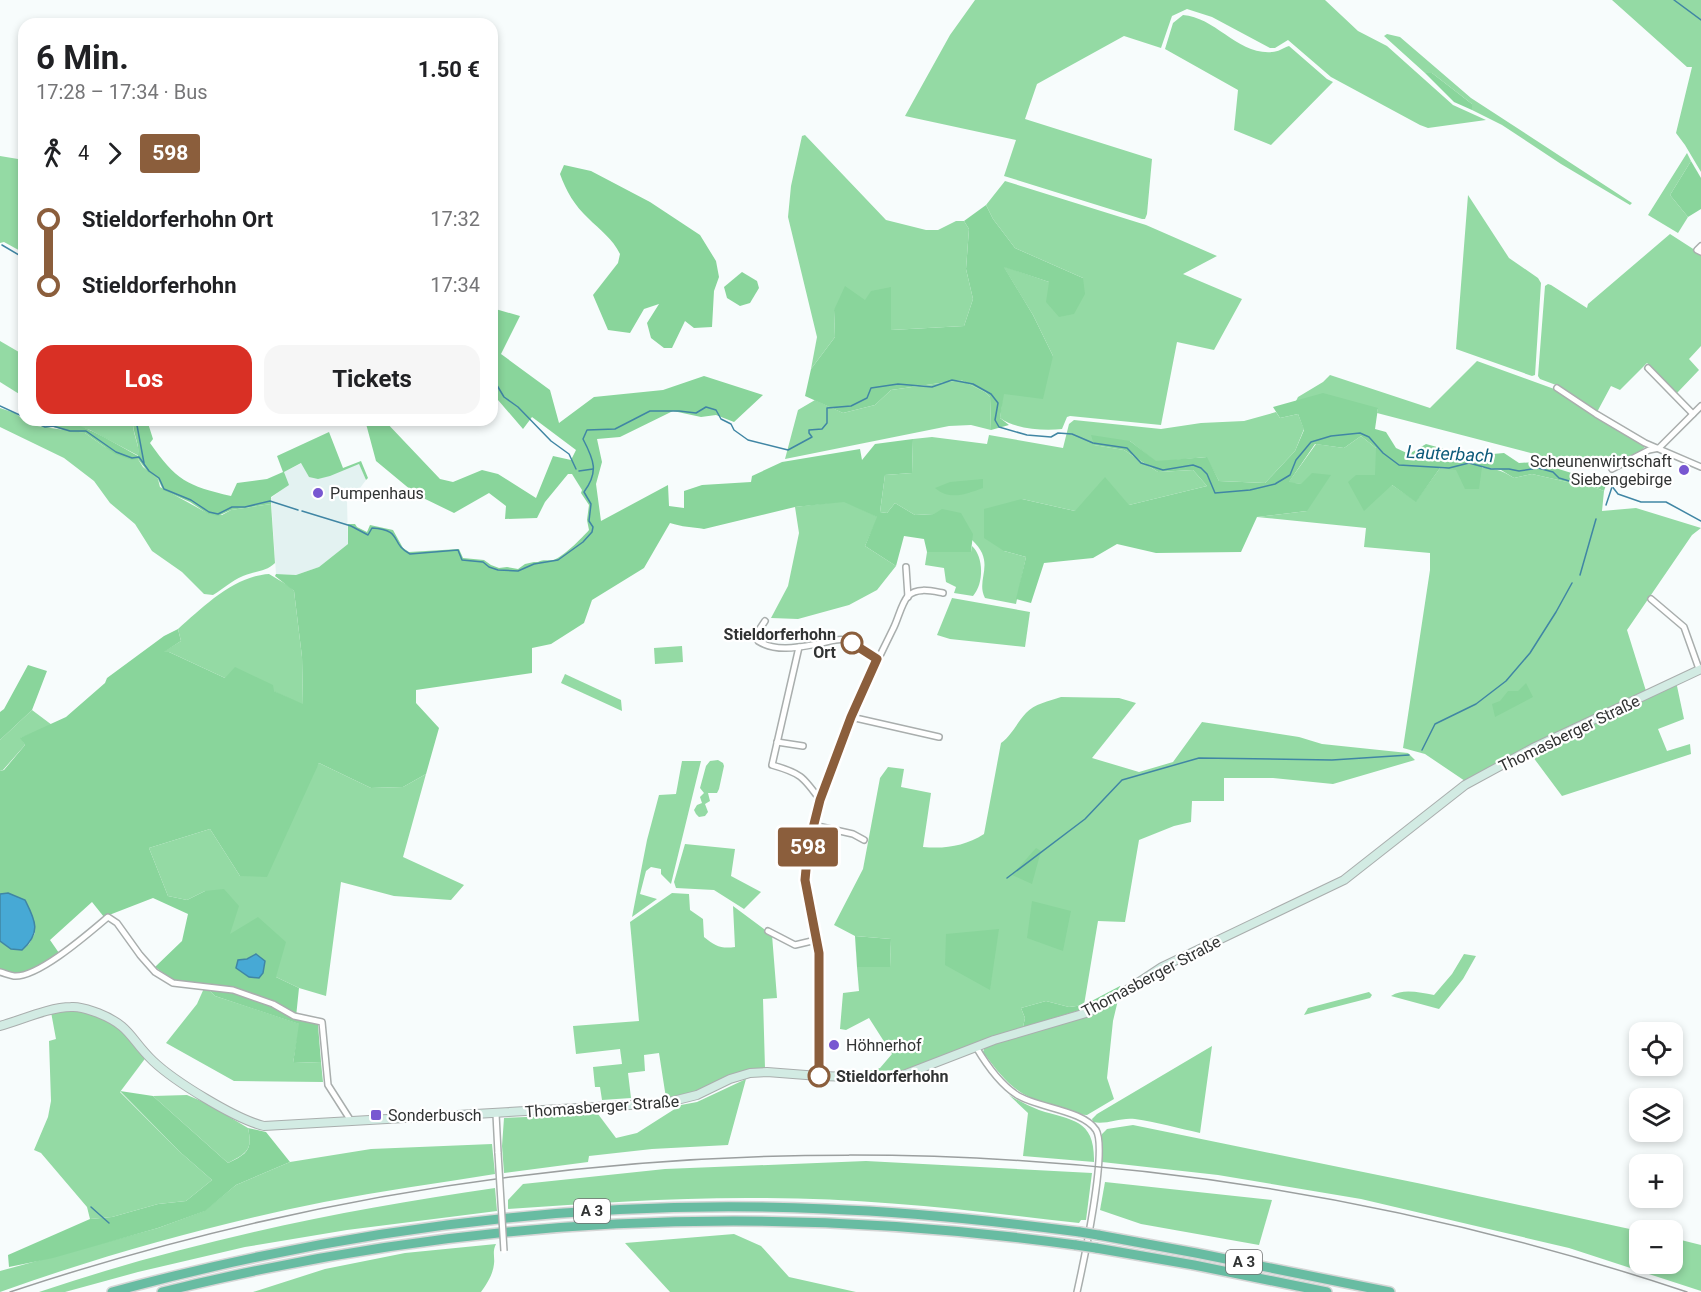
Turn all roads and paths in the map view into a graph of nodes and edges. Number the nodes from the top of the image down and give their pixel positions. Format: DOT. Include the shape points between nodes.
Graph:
graph roads {
  1 [pos="1701,246"];
  2 [pos="1701,252"];
  3 [pos="1648,368"];
  4 [pos="1557,388"];
  5 [pos="1701,406"];
  6 [pos="1693,414"];
  7 [pos="1659,448"];
  8 [pos="1701,467"];
  9 [pos="1612,469"];
  10 [pos="906,567"];
  11 [pos="943,593"];
  12 [pos="908,597"];
  13 [pos="1651,598"];
  14 [pos="765,621"];
  15 [pos="799,647"];
  16 [pos="877,659"];
  17 [pos="1700,669"];
  18 [pos="851,717"];
  19 [pos="939,737"];
  20 [pos="777,742"];
  21 [pos="803,746"];
  22 [pos="820,800"];
  23 [pos="813,825"];
  24 [pos="864,840"];
  25 [pos="768,931"];
  26 [pos="816,940"];
  27 [pos="0,972"];
  28 [pos="0,1026"];
  29 [pos="976,1047"];
  30 [pos="819,1076"];
  31 [pos="496,1113"];
  32 [pos="351,1120"];
  33 [pos="506,1258"];
  34 [pos="112,1292"];
  35 [pos="162,1292"];
  36 [pos="1077,1292"];
  37 [pos="1327,1292"];
  38 [pos="1390,1292"];
  1 -- 2 [label="street" via="1697,250"];
  3 -- 6 [label="street"];
  4 -- 7 [label="street" via="1610,423"];
  5 -- 6 [label="street"];
  6 -- 7 [label="street"];
  7 -- 8 [label="street"];
  7 -- 9 [label="street"];
  10 -- 12 [label="street"];
  11 -- 12 [label="street" via="925,590"];
  12 -- 16 [label="street"];
  13 -- 17 [label="street" via="1684,627"];
  14 -- 15 [label="street" via="758,641 777,649"];
  15 -- 16 [label="street" via="846,640"];
  15 -- 20 [label="street"];
  16 -- 18 [label="street"];
  17 -- 29 [label="main road, Thomasberger Straße" via="1535,747 1465,785 1344,880 1162,967 1086,1013"];
  18 -- 19 [label="street"];
  18 -- 22 [label="street"];
  20 -- 21 [label="street"];
  20 -- 22 [label="street" via="772,765 795,772"];
  22 -- 23 [label="street"];
  23 -- 24 [label="street"];
  23 -- 26 [label="street" via="805,880"];
  25 -- 26 [label="street" via="795,945"];
  26 -- 30 [label="street"];
  27 -- 32 [label="street" via="15,976 30,972 108,917 155,972 173,983 233,990 294,1016 322,1022 328,1085"];
  28 -- 32 [label="main road, Thomasberger Straße" via="62,1008 88,1009 118,1022 153,1062 246,1120 264,1126"];
  29 -- 30 [label="main road, Thomasberger Straße" via="890,1078"];
  29 -- 36 [label="street" via="1006,1087 1032,1103 1085,1120 1095,1129 1099,1139 1091,1225"];
  30 -- 31 [label="main road, Thomasberger Straße" via="750,1073 675,1101"];
  31 -- 32 [label="main road, Thomasberger Straße"];
  31 -- 33 [label="street, bridge"];
  34 -- 38 [label="highway, A 3, bridge" via="203,1268 341,1241 473,1222 686,1207 824,1209 1080,1232"];
  35 -- 37 [label="highway, A 3, bridge" via="412,1242 589,1224 697,1220 824,1222 956,1231 1096,1248"];
}
